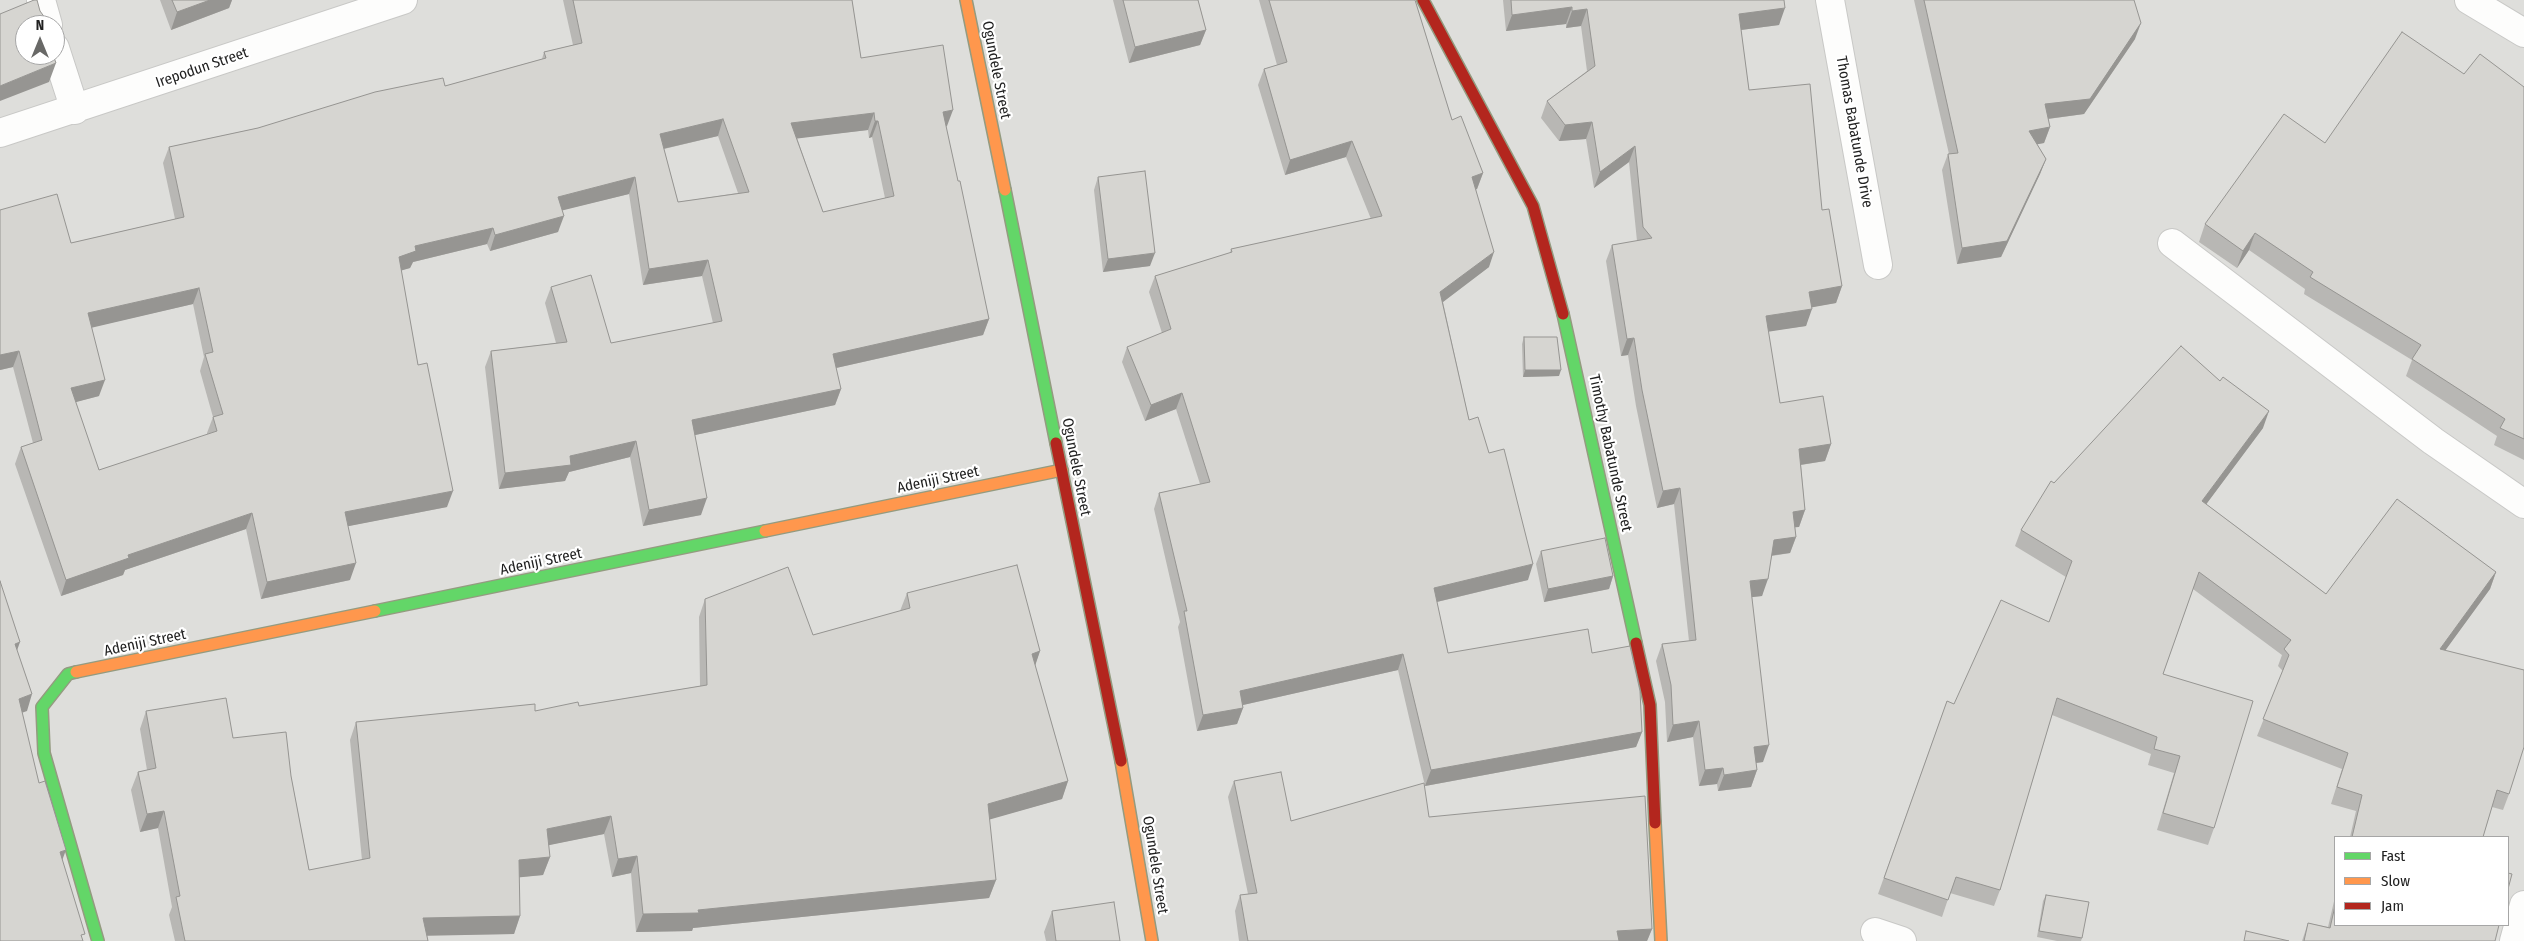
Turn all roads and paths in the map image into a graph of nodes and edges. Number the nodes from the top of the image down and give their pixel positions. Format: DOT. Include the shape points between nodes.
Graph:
graph roads {
  1 [pos="41,0"];
  2 [pos="403,0"];
  3 [pos="966,0"];
  4 [pos="1422,0"];
  5 [pos="1830,0"];
  6 [pos="2469,0"];
  7 [pos="45,15"];
  8 [pos="2524,32"];
  9 [pos="60,65"];
  10 [pos="75,110"];
  11 [pos="0,133"];
  12 [pos="2172,243"];
  13 [pos="1878,265"];
  14 [pos="1062,470"];
  15 [pos="2524,504"];
  16 [pos="2524,905"];
  17 [pos="1875,932"];
  18 [pos="98,941"];
  19 [pos="1152,941"];
  20 [pos="1662,941"];
  21 [pos="1902,941"];
  22 [pos="2514,941"];
  1 -- 7 [label="street"];
  2 -- 10 [label="street, Irepodun Street"];
  3 -- 14 [label="street, Ogundele Street"];
  4 -- 20 [label="street, Timothy Babatunde Street" via="1533,206 1566,324 1650,705"];
  5 -- 13 [label="street, Thomas Babatunde Drive"];
  6 -- 8 [label="street"];
  9 -- 10 [label="street"];
  10 -- 11 [label="street, Irepodun Street"];
  12 -- 15 [label="street" via="2433,441"];
  14 -- 18 [label="street, Adeniji Street" via="68,674 42,707 44,753"];
  14 -- 19 [label="street, Ogundele Street" via="1127,789"];
  16 -- 22 [label="street"];
  17 -- 21 [label="street"];
}
